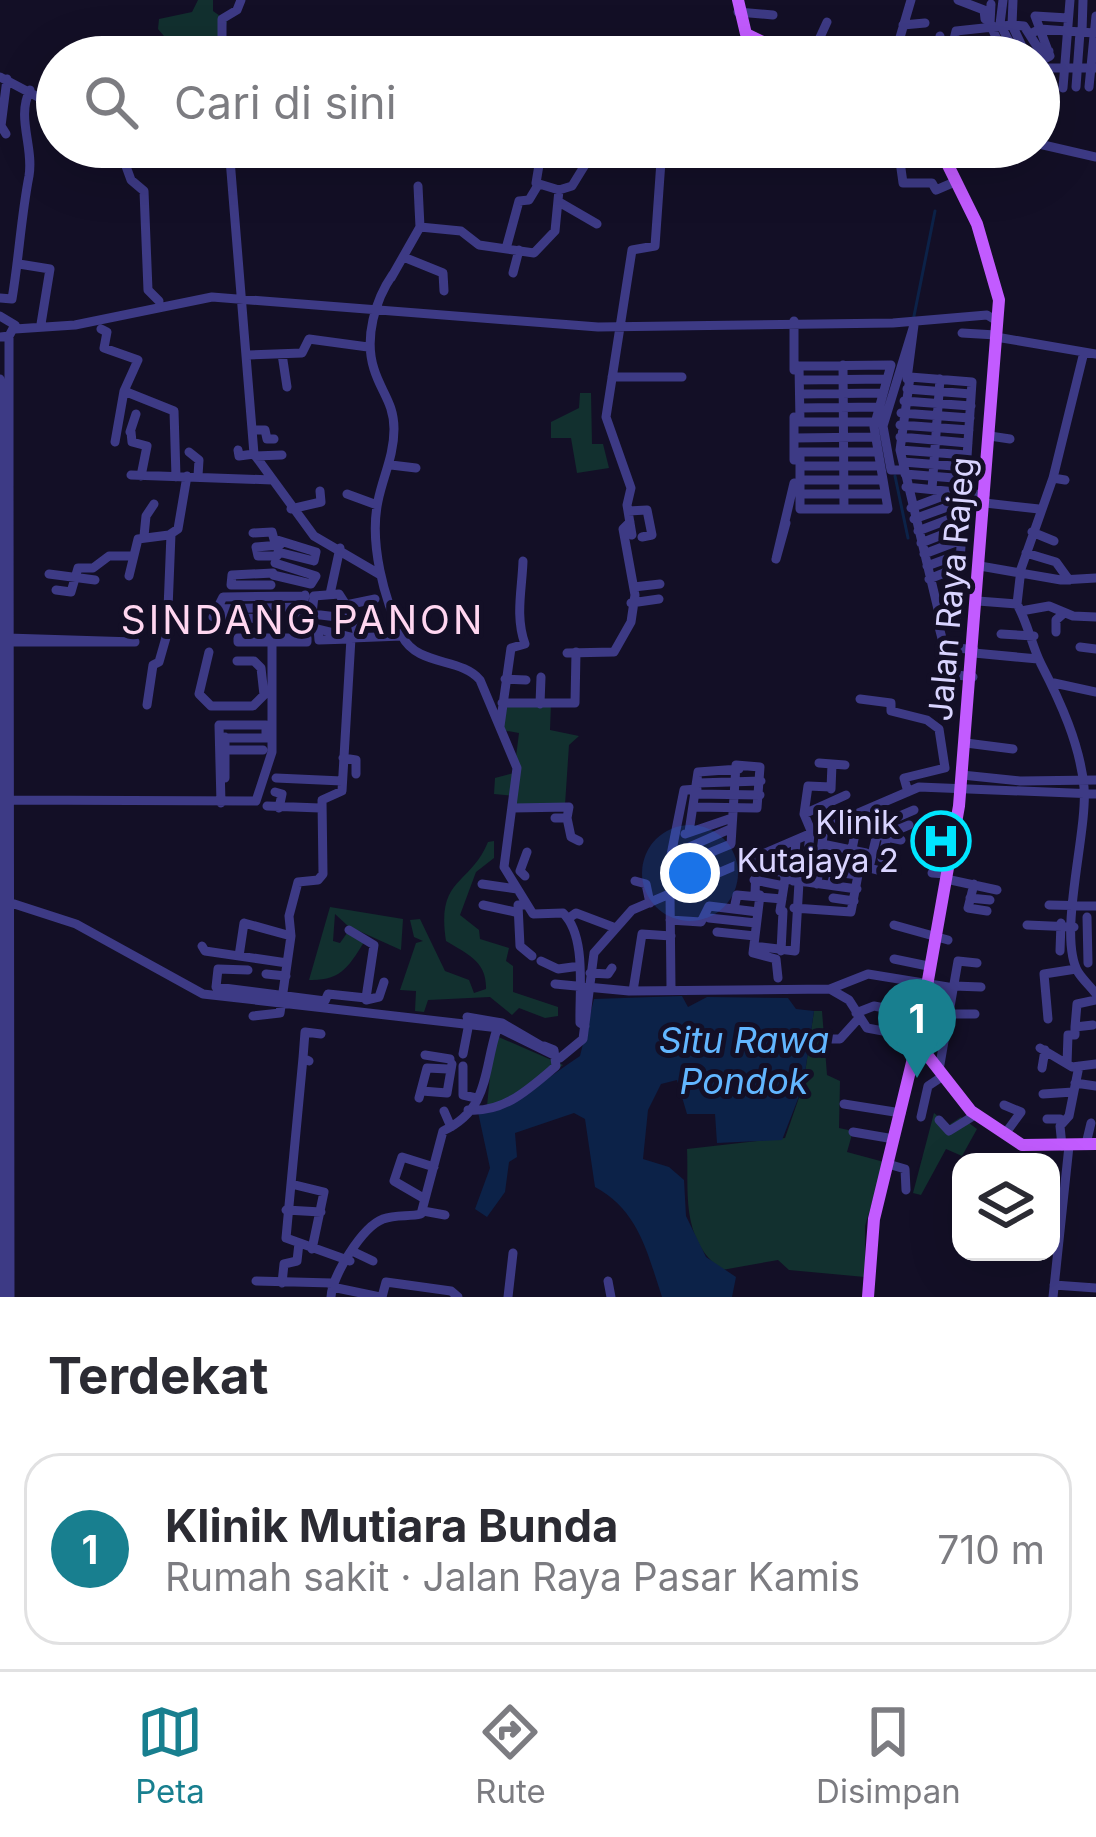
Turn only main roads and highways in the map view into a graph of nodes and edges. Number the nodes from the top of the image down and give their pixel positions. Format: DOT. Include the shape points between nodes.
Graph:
graph roads {
  1 [pos="738,6"];
  2 [pos="740,36"];
  3 [pos="950,168"];
  4 [pos="916,1039"];
  5 [pos="1091,1144"];
  6 [pos="868,1297"];
  1 -- 2 [label="main road"];
  3 -- 4 [label="main road, Jalan Raya Rajeg" via="985,244 995,321 962,781"];
  4 -- 5 [label="main road" via="975,1115 1025,1146"];
  4 -- 6 [label="main road, Jalan Raya Rajeg" via="871,1238"];
}
